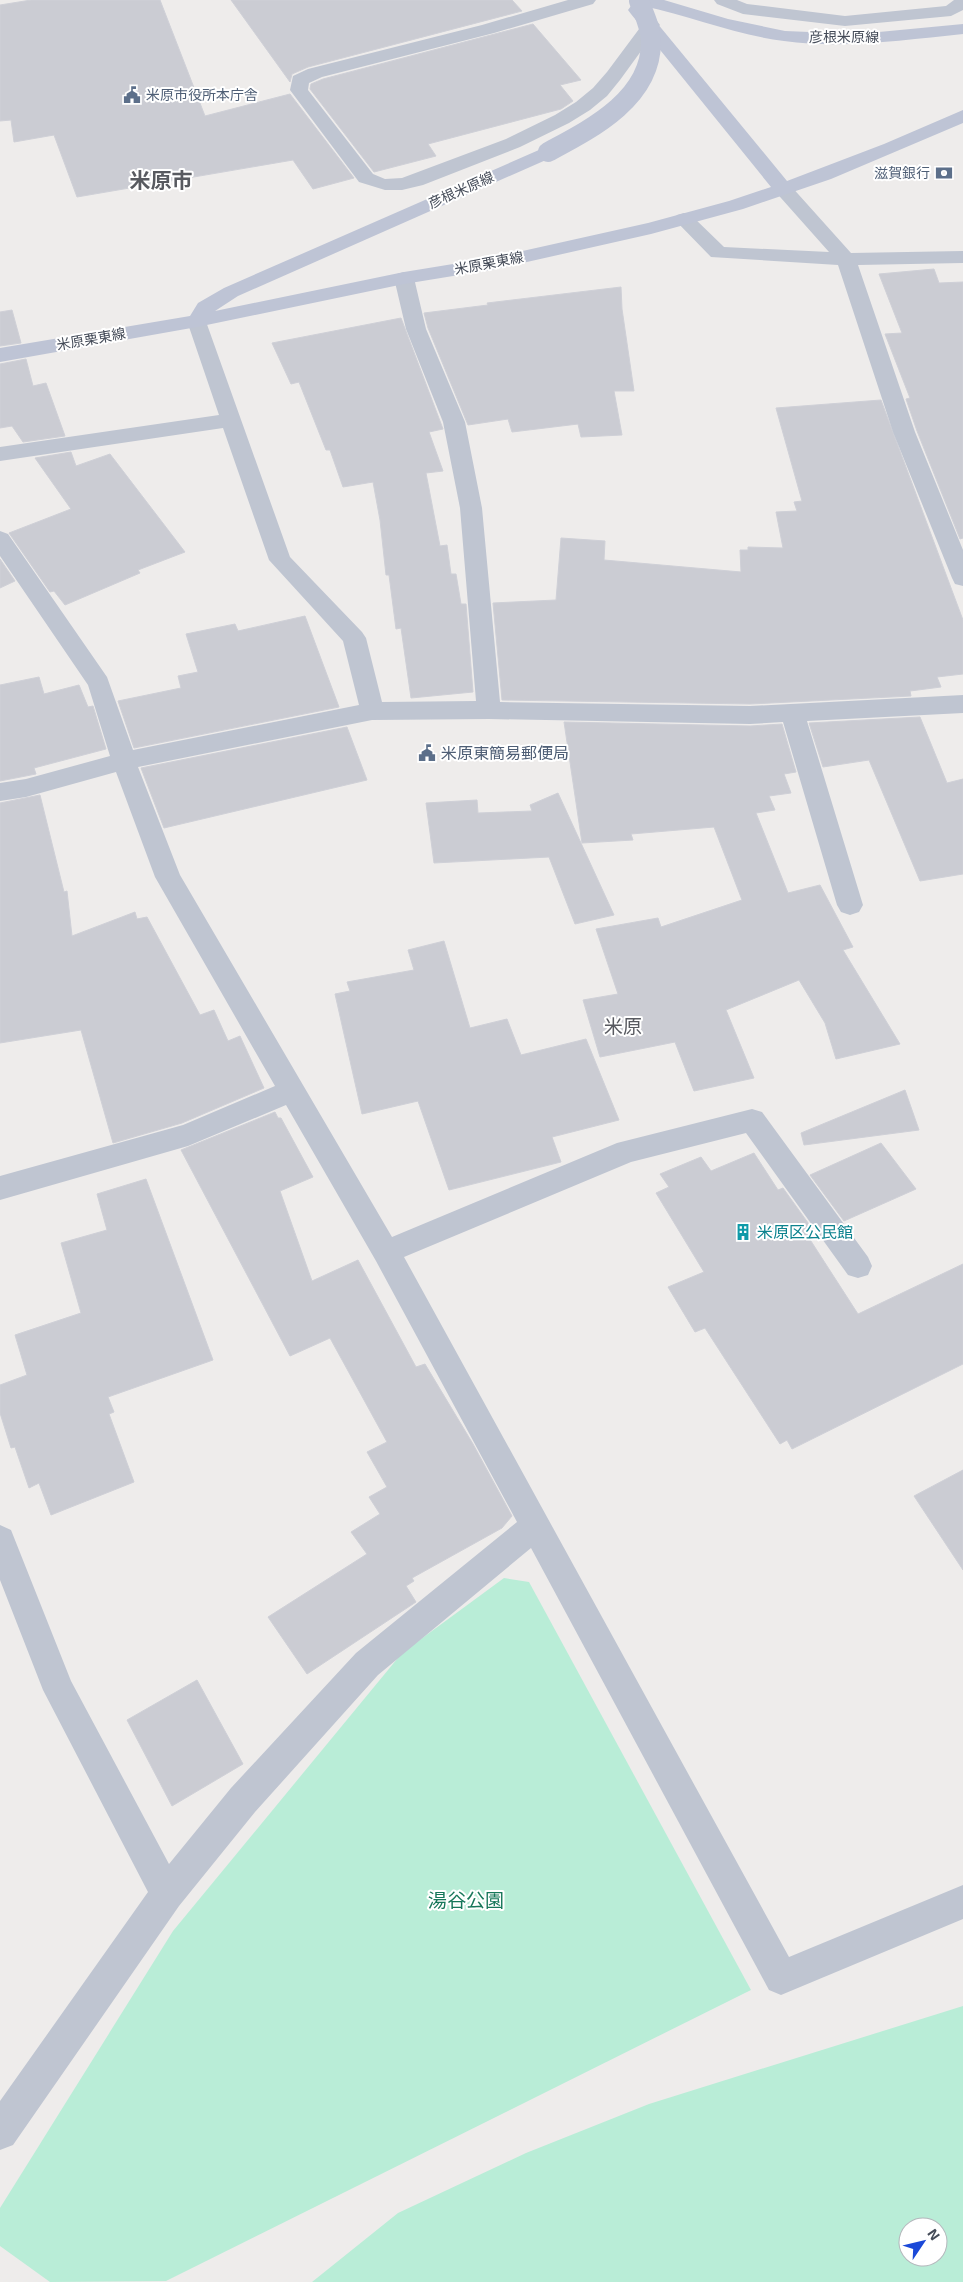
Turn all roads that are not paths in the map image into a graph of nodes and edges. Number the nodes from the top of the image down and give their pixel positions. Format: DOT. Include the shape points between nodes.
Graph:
graph roads {
  1 [pos="587,0"];
  2 [pos="635,0"];
  3 [pos="723,0"];
  4 [pos="963,1"];
  5 [pos="651,25"];
  6 [pos="963,29"];
  7 [pos="963,116"];
  8 [pos="783,189"];
  9 [pos="684,219"];
  10 [pos="963,257"];
  11 [pos="846,259"];
  12 [pos="404,278"];
  13 [pos="197,321"];
  14 [pos="0,355"];
  15 [pos="231,420"];
  16 [pos="0,454"];
  17 [pos="0,539"];
  18 [pos="963,578"];
  19 [pos="963,704"];
  20 [pos="489,710"];
  21 [pos="372,711"];
  22 [pos="792,712"];
  23 [pos="124,761"];
  24 [pos="0,792"];
  25 [pos="850,905"];
  26 [pos="293,1090"];
  27 [pos="0,1188"];
  28 [pos="386,1252"];
  29 [pos="858,1266"];
  30 [pos="536,1525"];
  31 [pos="0,1540"];
  32 [pos="167,1894"];
  33 [pos="963,1902"];
  34 [pos="0,2132"];
  1 -- 5 [label="street" via="315,73 300,80 299,90 366,178 382,186 395,185 416,181 542,130 572,112 599,93"];
  2 -- 5 [label="main road"];
  2 -- 6 [label="main road, 彦根米原線" via="672,7 724,24 785,36 858,38"];
  2 -- 13 [label="main road, 彦根米原線, bridge" via="647,22 651,42 648,62 641,81 606,118 548,152 231,292 205,308"];
  3 -- 4 [label="lane" via="743,9 844,21 951,11"];
  5 -- 8 [label="main road"];
  7 -- 8 [label="main road, 米原栗東線" via="891,148"];
  8 -- 9 [label="main road, 米原栗東線"];
  8 -- 11 [label="street"];
  9 -- 11 [label="street" via="718,253"];
  9 -- 12 [label="main road, 米原栗東線" via="496,263"];
  10 -- 11 [label="street"];
  11 -- 18 [label="street" via="904,432"];
  12 -- 13 [label="main road, 米原栗東線"];
  12 -- 20 [label="street" via="416,329 454,422 471,508"];
  13 -- 14 [label="main road, 米原栗東線"];
  13 -- 15 [label="street"];
  15 -- 16 [label="street"];
  15 -- 21 [label="street" via="280,560 354,638"];
  17 -- 23 [label="street" via="99,683"];
  19 -- 22 [label="street"];
  20 -- 21 [label="street"];
  20 -- 22 [label="street" via="750,715"];
  21 -- 23 [label="street"];
  22 -- 25 [label="street"];
  23 -- 24 [label="street"];
  23 -- 26 [label="street" via="168,877"];
  26 -- 27 [label="street" via="188,1135"];
  26 -- 28 [label="street"];
  28 -- 29 [label="street" via="627,1151 752,1120"];
  28 -- 30 [label="street"];
  30 -- 32 [label="street" via="367,1664 244,1800"];
  30 -- 33 [label="street" via="781,1978"];
  31 -- 32 [label="street" via="59,1690"];
  32 -- 34 [label="street"];
}
